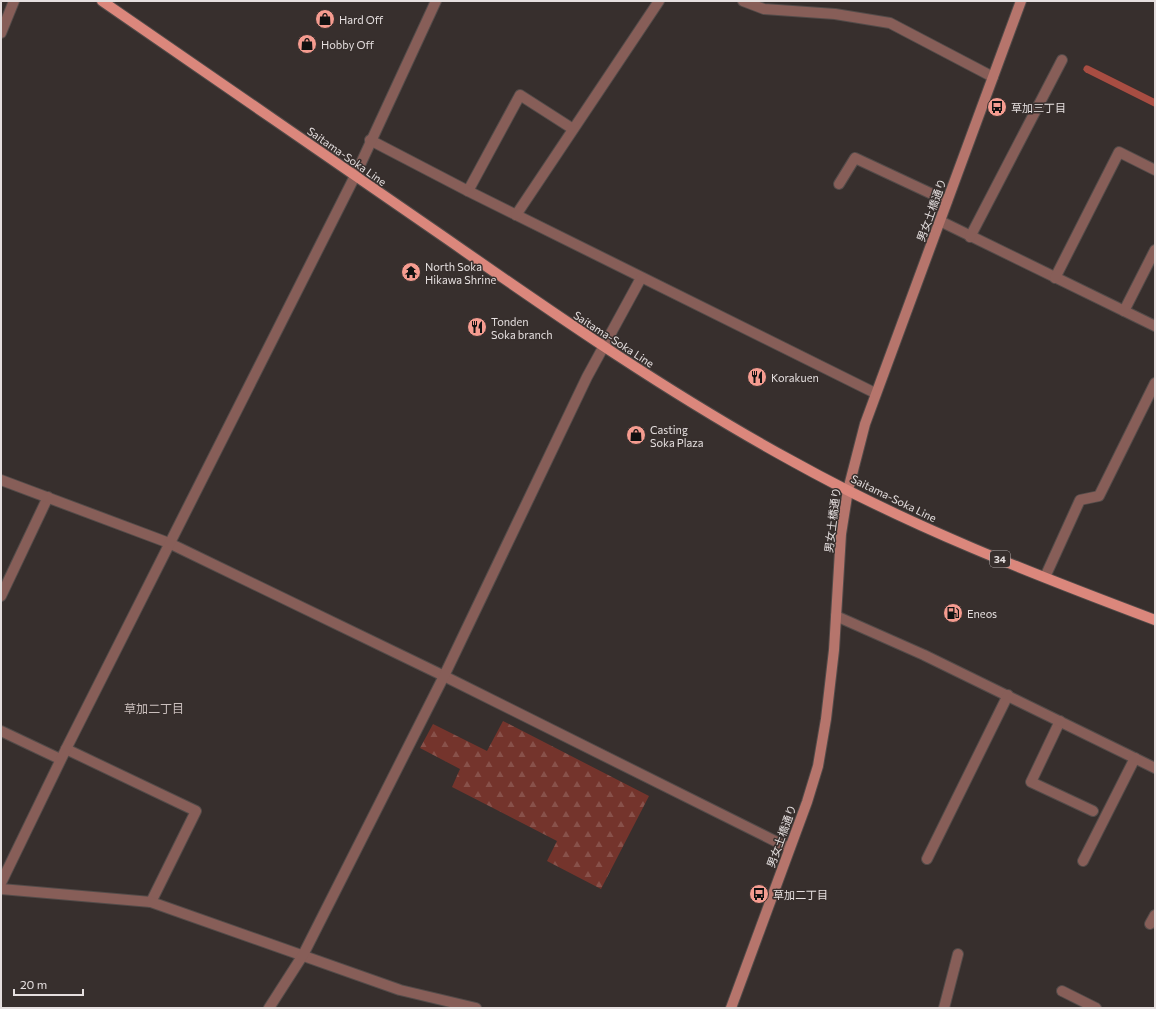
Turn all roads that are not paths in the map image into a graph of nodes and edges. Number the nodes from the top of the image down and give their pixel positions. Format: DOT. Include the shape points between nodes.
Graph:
graph roads {
  1 [pos="14,1"];
  2 [pos="102,1"];
  3 [pos="436,1"];
  4 [pos="659,1"];
  5 [pos="743,1"];
  6 [pos="1021,1"];
  7 [pos="781,5"];
  8 [pos="1,33"];
  9 [pos="1062,60"];
  10 [pos="993,77"];
  11 [pos="573,129"];
  12 [pos="370,140"];
  13 [pos="1155,170"];
  14 [pos="354,176"];
  15 [pos="839,184"];
  16 [pos="468,191"];
  17 [pos="947,201"];
  18 [pos="516,215"];
  19 [pos="940,221"];
  20 [pos="970,237"];
  21 [pos="1155,250"];
  22 [pos="641,278"];
  23 [pos="1055,278"];
  24 [pos="1124,311"];
  25 [pos="1155,326"];
  26 [pos="604,348"];
  27 [pos="1155,383"];
  28 [pos="875,393"];
  29 [pos="1,480"];
  30 [pos="848,490"];
  31 [pos="48,497"];
  32 [pos="169,543"];
  33 [pos="1045,577"];
  34 [pos="1,596"];
  35 [pos="836,616"];
  36 [pos="1155,620"];
  37 [pos="444,676"];
  38 [pos="1008,695"];
  39 [pos="1060,721"];
  40 [pos="1,731"];
  41 [pos="66,748"];
  42 [pos="1135,758"];
  43 [pos="60,759"];
  44 [pos="1155,768"];
  45 [pos="1093,812"];
  46 [pos="789,848"];
  47 [pos="927,859"];
  48 [pos="1083,861"];
  49 [pos="1,883"];
  50 [pos="1,889"];
  51 [pos="151,902"];
  52 [pos="1155,915"];
  53 [pos="1150,924"];
  54 [pos="958,954"];
  55 [pos="303,955"];
  56 [pos="1062,991"];
  57 [pos="269,1008"];
  58 [pos="476,1008"];
  59 [pos="731,1008"];
  60 [pos="944,1008"];
  61 [pos="1096,1008"];
  1 -- 8 [label="street"];
  2 -- 14 [label="main road, Saitama-Soka Line / 34"];
  3 -- 12 [label="street"];
  4 -- 11 [label="street"];
  5 -- 7 [label="street" via="764,8"];
  6 -- 10 [label="street, 男女土橋通り"];
  7 -- 10 [label="street" via="890,23"];
  9 -- 20 [label="street"];
  10 -- 17 [label="street, 男女土橋通り"];
  11 -- 16 [label="street" via="520,95"];
  11 -- 18 [label="street"];
  12 -- 14 [label="street"];
  12 -- 16 [label="street"];
  13 -- 23 [label="street" via="1119,152"];
  14 -- 26 [label="main road, Saitama-Soka Line / 34"];
  14 -- 32 [label="street"];
  15 -- 17 [label="street" via="855,158"];
  16 -- 18 [label="street"];
  17 -- 19 [label="street, 男女土橋通り"];
  18 -- 22 [label="street"];
  19 -- 20 [label="street"];
  19 -- 28 [label="street, 男女土橋通り"];
  20 -- 23 [label="street"];
  21 -- 24 [label="street"];
  22 -- 26 [label="street"];
  22 -- 28 [label="street"];
  23 -- 24 [label="street"];
  24 -- 25 [label="street"];
  26 -- 30 [label="main road, Saitama-Soka Line / 34" via="697,407"];
  26 -- 37 [label="street" via="587,377"];
  27 -- 33 [label="street" via="1099,496 1080,500"];
  28 -- 30 [label="street, 男女土橋通り" via="864,424"];
  29 -- 31 [label="street"];
  30 -- 33 [label="main road, Saitama-Soka Line / 34" via="920,525"];
  30 -- 35 [label="street, 男女土橋通り" via="841,534"];
  31 -- 32 [label="street"];
  31 -- 34 [label="street"];
  32 -- 37 [label="street"];
  32 -- 41 [label="street"];
  33 -- 36 [label="main road, Saitama-Soka Line / 34"];
  35 -- 38 [label="street"];
  35 -- 46 [label="street, 男女土橋通り" via="826,719 818,766"];
  37 -- 46 [label="street"];
  37 -- 55 [label="street"];
  38 -- 39 [label="street"];
  38 -- 47 [label="street"];
  39 -- 42 [label="street"];
  39 -- 45 [label="street" via="1031,782"];
  40 -- 43 [label="street"];
  41 -- 43 [label="street"];
  41 -- 51 [label="street" via="196,811"];
  42 -- 44 [label="street"];
  42 -- 48 [label="street"];
  43 -- 49 [label="street"];
  46 -- 59 [label="street, 男女土橋通り"];
  50 -- 51 [label="street"];
  51 -- 55 [label="street"];
  52 -- 53 [label="street"];
  54 -- 60 [label="street"];
  55 -- 57 [label="street"];
  55 -- 58 [label="street" via="400,990"];
  56 -- 61 [label="street"];
}
